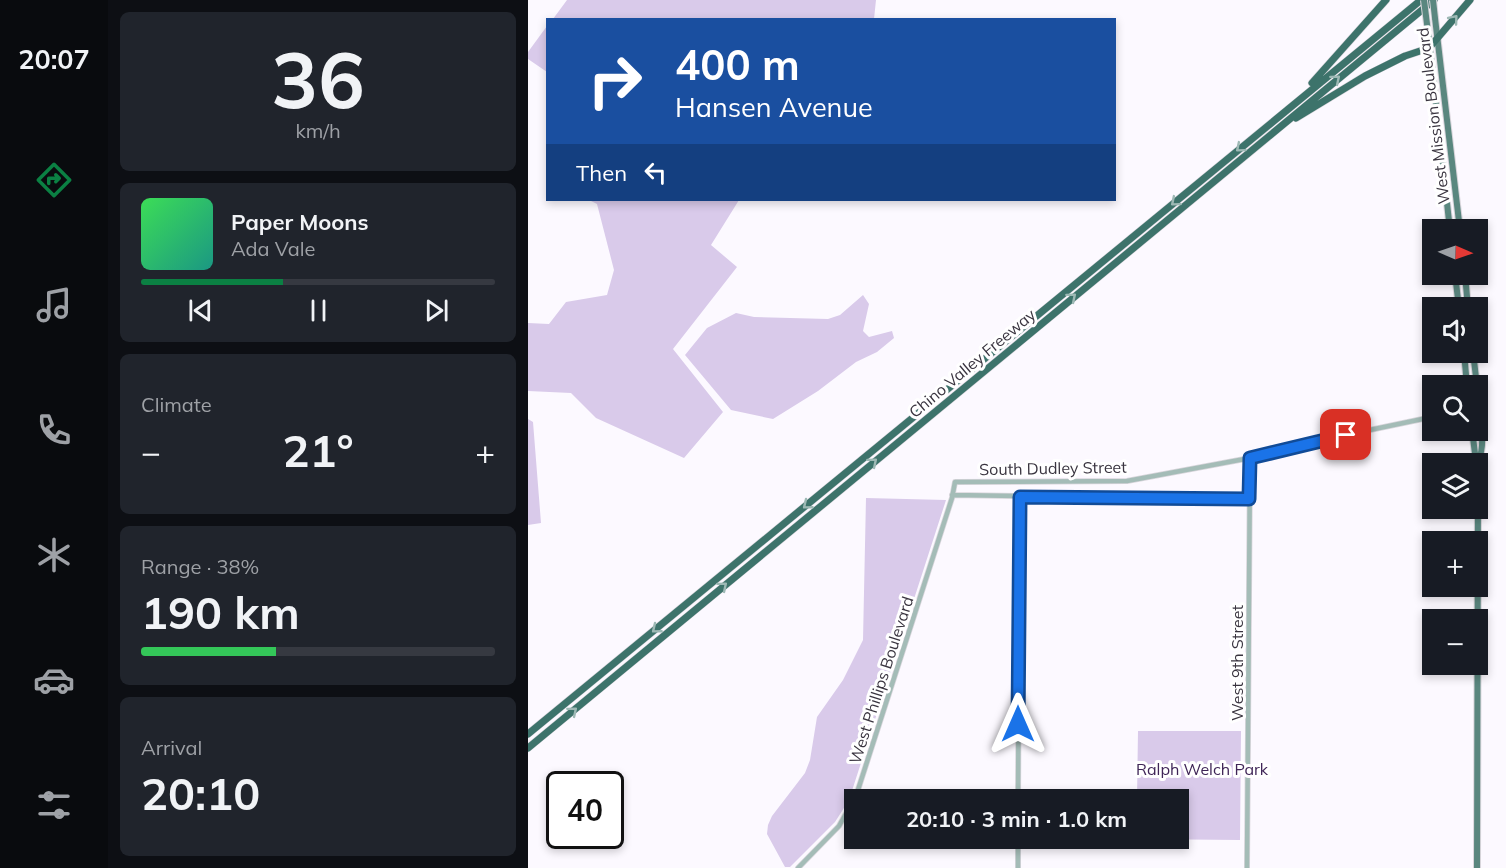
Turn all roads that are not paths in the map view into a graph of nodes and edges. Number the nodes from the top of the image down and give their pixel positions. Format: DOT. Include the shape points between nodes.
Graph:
graph roads {
  1 [pos="1386,0"];
  2 [pos="1423,0"];
  3 [pos="1433,0"];
  4 [pos="1470,0"];
  5 [pos="1437,39"];
  6 [pos="1429,48"];
  7 [pos="1274,119"];
  8 [pos="1259,143"];
  9 [pos="1449,219"];
  10 [pos="1459,219"];
  11 [pos="1422,419"];
  12 [pos="1250,458"];
  13 [pos="955,482"];
  14 [pos="952,495"];
  15 [pos="1020,497"];
  16 [pos="1249,499"];
  17 [pos="1478,519"];
  18 [pos="528,734"];
  19 [pos="528,748"];
  20 [pos="1018,789"];
  21 [pos="1018,849"];
  22 [pos="798,868"];
  23 [pos="1018,868"];
  24 [pos="1247,868"];
  25 [pos="1477,868"];
  1 -- 7 [label="highway" via="1338,57"];
  2 -- 6 [label="main road, bridge"];
  2 -- 7 [label="highway, Chino Valley Freeway"];
  3 -- 5 [label="main road, West Mission Boulevard, bridge"];
  8 -- 3 [label="highway, Chino Valley Freeway, one-way"];
  5 -- 4 [label="highway, one-way"];
  5 -- 6 [label="highway"];
  5 -- 10 [label="main road, West Mission Boulevard"];
  6 -- 8 [label="highway" via="1335,92"];
  6 -- 9 [label="main road"];
  7 -- 18 [label="highway, Chino Valley Freeway, one-way"];
  19 -- 8 [label="highway, Chino Valley Freeway, one-way"];
  11 -- 12 [label="street, South Dudley Street"];
  12 -- 13 [label="street, South Dudley Street" via="1127,481"];
  12 -- 16 [label="street, West 9th Street"];
  13 -- 14 [label="street, West Phillips Boulevard"];
  14 -- 15 [label="street"];
  14 -- 22 [label="street, West Phillips Boulevard" via="850,811"];
  15 -- 16 [label="street"];
  15 -- 20 [label="street"];
  16 -- 24 [label="street, West 9th Street"];
  17 -- 25 [label="main road"];
  21 -- 23 [label="street"];
}
